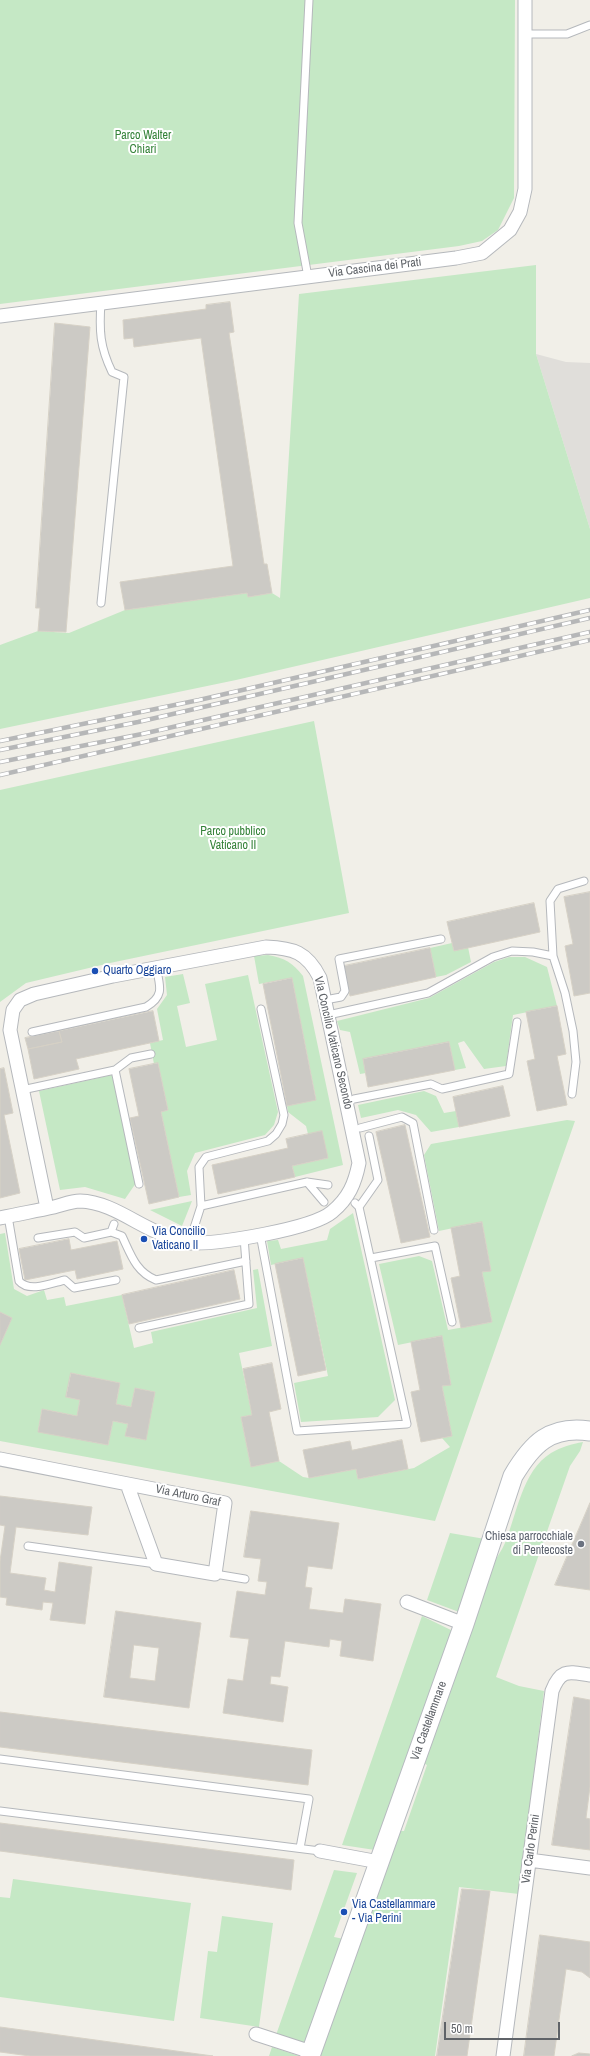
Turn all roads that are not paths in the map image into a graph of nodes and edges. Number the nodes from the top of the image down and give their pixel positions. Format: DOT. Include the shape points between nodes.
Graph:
graph roads {
  1 [pos="309,0"];
  2 [pos="524,0"];
  3 [pos="590,25"];
  4 [pos="525,34"];
  5 [pos="308,277"];
  6 [pos="101,303"];
  7 [pos="0,316"];
  8 [pos="101,604"];
  9 [pos="584,881"];
  10 [pos="441,938"];
  11 [pos="553,956"];
  12 [pos="156,967"];
  13 [pos="325,1000"];
  14 [pos="261,1009"];
  15 [pos="328,1015"];
  16 [pos="517,1022"];
  17 [pos="32,1032"];
  18 [pos="152,1054"];
  19 [pos="115,1070"];
  20 [pos="22,1090"];
  21 [pos="572,1094"];
  22 [pos="354,1099"];
  23 [pos="360,1128"];
  24 [pos="369,1136"];
  25 [pos="307,1182"];
  26 [pos="139,1184"];
  27 [pos="328,1185"];
  28 [pos="324,1202"];
  29 [pos="201,1206"];
  30 [pos="47,1208"];
  31 [pos="4,1217"];
  32 [pos="114,1224"];
  33 [pos="434,1230"];
  34 [pos="111,1232"];
  35 [pos="193,1232"];
  36 [pos="260,1234"];
  37 [pos="244,1237"];
  38 [pos="38,1238"];
  39 [pos="370,1258"];
  40 [pos="246,1261"];
  41 [pos="116,1280"];
  42 [pos="452,1322"];
  43 [pos="139,1328"];
  44 [pos="590,1431"];
  45 [pos="0,1459"];
  46 [pos="128,1484"];
  47 [pos="28,1546"];
  48 [pos="156,1564"];
  49 [pos="215,1574"];
  50 [pos="245,1579"];
  51 [pos="407,1602"];
  52 [pos="464,1624"];
  53 [pos="590,1675"];
  54 [pos="0,1759"];
  55 [pos="0,1810"];
  56 [pos="300,1848"];
  57 [pos="320,1851"];
  58 [pos="529,1860"];
  59 [pos="379,1862"];
  60 [pos="590,1868"];
  61 [pos="256,2034"];
  62 [pos="310,2054"];
  63 [pos="503,2056"];
  1 -- 5 [label="lane" via="298,223"];
  2 -- 4 [label="street, Via Cascina dei Prati"];
  3 -- 4 [label="lane" via="567,34"];
  4 -- 5 [label="street, Via Cascina dei Prati" via="525,189 520,212 510,230 482,253"];
  5 -- 6 [label="street, Via Cascina dei Prati"];
  6 -- 7 [label="street, Via Cascina dei Prati"];
  6 -- 8 [label="lane" via="99,330 104,354 112,372 124,377"];
  9 -- 11 [label="lane" via="558,890 550,901"];
  10 -- 13 [label="lane" via="338,959 345,991 341,997"];
  11 -- 15 [label="lane" via="512,951 493,957 428,993"];
  11 -- 21 [label="lane" via="565,993 573,1031 576,1062"];
  12 -- 13 [label="street, Via Concilio Vaticano Secondo" via="266,947 286,948 301,954 313,964 320,978"];
  12 -- 17 [label="lane" via="159,996 146,1008"];
  12 -- 20 [label="street, Via Concilio Vaticano Secondo" via="34,994 20,1000 13,1010 10,1030"];
  13 -- 15 [label="street, Via Concilio Vaticano Secondo"];
  14 -- 29 [label="lane" via="284,1115 282,1124 268,1141 206,1157 199,1168"];
  15 -- 36 [label="street, Via Concilio Vaticano Secondo" via="359,1162 355,1181 348,1197 331,1213 318,1220"];
  16 -- 22 [label="lane" via="509,1074 442,1089 431,1084"];
  18 -- 19 [label="lane" via="130,1058"];
  19 -- 20 [label="lane"];
  19 -- 26 [label="lane"];
  20 -- 30 [label="street, Via Concilio Vaticano Secondo"];
  23 -- 33 [label="lane" via="402,1117 413,1124"];
  24 -- 39 [label="lane" via="378,1180 357,1205"];
  25 -- 27 [label="lane"];
  25 -- 28 [label="lane"];
  25 -- 29 [label="lane"];
  29 -- 35 [label="lane"];
  30 -- 31 [label="street, Via Concilio Vaticano Secondo"];
  30 -- 37 [label="street, Via Concilio Vaticano Secondo" via="80,1201 100,1205 171,1238 189,1243"];
  31 -- 41 [label="lane" via="23,1286 65,1280 74,1288"];
  32 -- 34 [label="lane"];
  34 -- 38 [label="lane" via="84,1238 75,1232"];
  34 -- 40 [label="lane" via="122,1236 140,1272 156,1280"];
  36 -- 37 [label="street, Via Concilio Vaticano Secondo"];
  36 -- 39 [label="lane" via="297,1431 407,1424"];
  37 -- 40 [label="lane"];
  39 -- 42 [label="lane" via="435,1246"];
  40 -- 43 [label="lane" via="249,1304"];
  44 -- 52 [label="street, Via Castellammare" via="575,1429 554,1433 537,1443 525,1456 513,1476"];
  45 -- 46 [label="street"];
  46 -- 48 [label="street"];
  46 -- 49 [label="street, Via Arturo Graf" via="225,1503"];
  47 -- 48 [label="lane"];
  48 -- 49 [label="street"];
  49 -- 50 [label="lane"];
  51 -- 52 [label="street"];
  52 -- 59 [label="street, Via Castellammare"];
  53 -- 58 [label="street, Via Carlo Perini" via="566,1672 560,1676 552,1691"];
  54 -- 56 [label="lane" via="309,1799"];
  55 -- 56 [label="lane"];
  56 -- 57 [label="lane"];
  57 -- 59 [label="street"];
  58 -- 60 [label="street"];
  58 -- 63 [label="street, Via Carlo Perini"];
  59 -- 62 [label="street, Via Castellammare"];
  61 -- 62 [label="street"];
}
